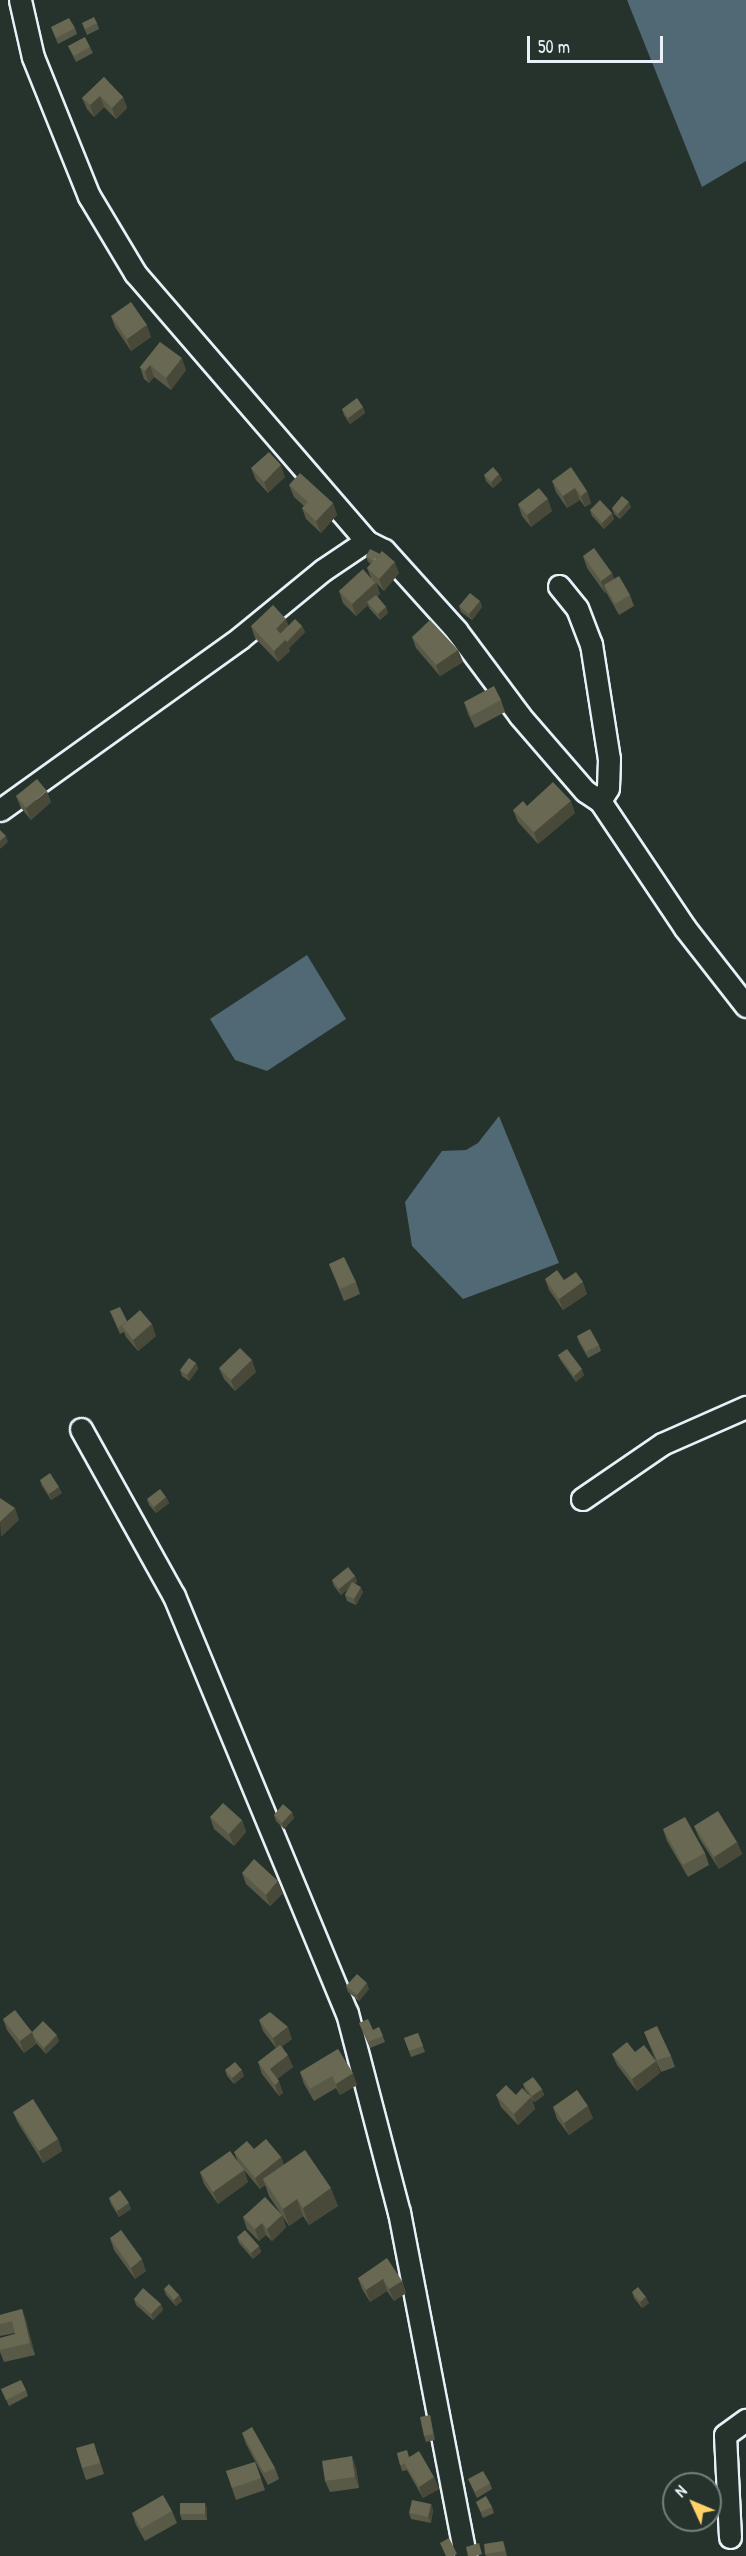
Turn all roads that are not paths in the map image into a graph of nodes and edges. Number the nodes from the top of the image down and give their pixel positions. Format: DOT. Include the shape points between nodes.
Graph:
graph roads {
  1 [pos="20,0"];
  2 [pos="366,541"];
  3 [pos="559,586"];
  4 [pos="600,801"];
  5 [pos="0,810"];
  6 [pos="746,1006"];
  7 [pos="746,1407"];
  8 [pos="81,1429"];
  9 [pos="582,1499"];
  10 [pos="746,2420"];
  11 [pos="729,2537"];
  12 [pos="465,2556"];
  1 -- 2 [label="street" via="33,57 89,196 135,273"];
  2 -- 4 [label="street" via="384,550 456,630 520,716 585,791"];
  2 -- 5 [label="street" via="231,645"];
  3 -- 4 [label="street" via="577,608 591,644 609,759 608,788"];
  4 -- 6 [label="street" via="685,928"];
  7 -- 9 [label="street" via="662,1444"];
  8 -- 12 [label="street" via="174,1596 347,2013 399,2212"];
  10 -- 11 [label="street" via="725,2435"];
}
